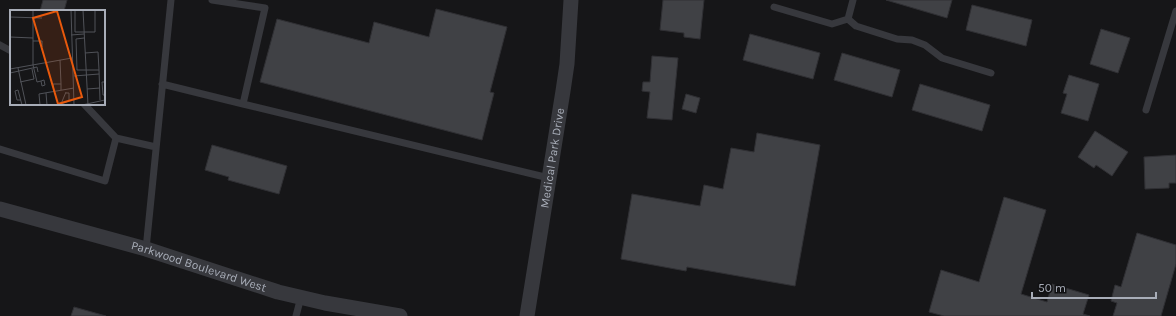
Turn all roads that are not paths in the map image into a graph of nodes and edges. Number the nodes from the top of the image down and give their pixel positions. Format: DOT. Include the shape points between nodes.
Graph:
graph roads {
  1 [pos="171,0"];
  2 [pos="212,0"];
  3 [pos="571,0"];
  4 [pos="854,0"];
  5 [pos="774,7"];
  6 [pos="1176,11"];
  7 [pos="848,19"];
  8 [pos="0,45"];
  9 [pos="10,50"];
  10 [pos="991,73"];
  11 [pos="162,84"];
  12 [pos="243,104"];
  13 [pos="85,105"];
  14 [pos="1146,110"];
  15 [pos="116,138"];
  16 [pos="156,147"];
  17 [pos="0,149"];
  18 [pos="549,178"];
  19 [pos="0,209"];
  20 [pos="146,249"];
  21 [pos="301,297"];
  22 [pos="296,316"];
  23 [pos="400,316"];
  24 [pos="527,316"];
  1 -- 11 [label="lane"];
  2 -- 12 [label="lane" via="265,8"];
  3 -- 18 [label="street, Medical Park Drive" via="566,71"];
  4 -- 7 [label="lane"];
  5 -- 7 [label="lane" via="832,24"];
  6 -- 14 [label="lane"];
  7 -- 10 [label="lane" via="856,26 897,39 912,40 925,45 942,58"];
  8 -- 9 [label="lane"];
  11 -- 12 [label="lane"];
  11 -- 16 [label="lane"];
  12 -- 18 [label="lane"];
  13 -- 15 [label="lane"];
  15 -- 16 [label="lane"];
  15 -- 17 [label="lane" via="105,181"];
  16 -- 20 [label="lane"];
  18 -- 24 [label="street, Medical Park Drive"];
  19 -- 20 [label="street, Parkwood Boulevard West"];
  20 -- 21 [label="street, Parkwood Boulevard West" via="278,292"];
  21 -- 22 [label="lane"];
  21 -- 23 [label="street, Parkwood Boulevard West"];
}
